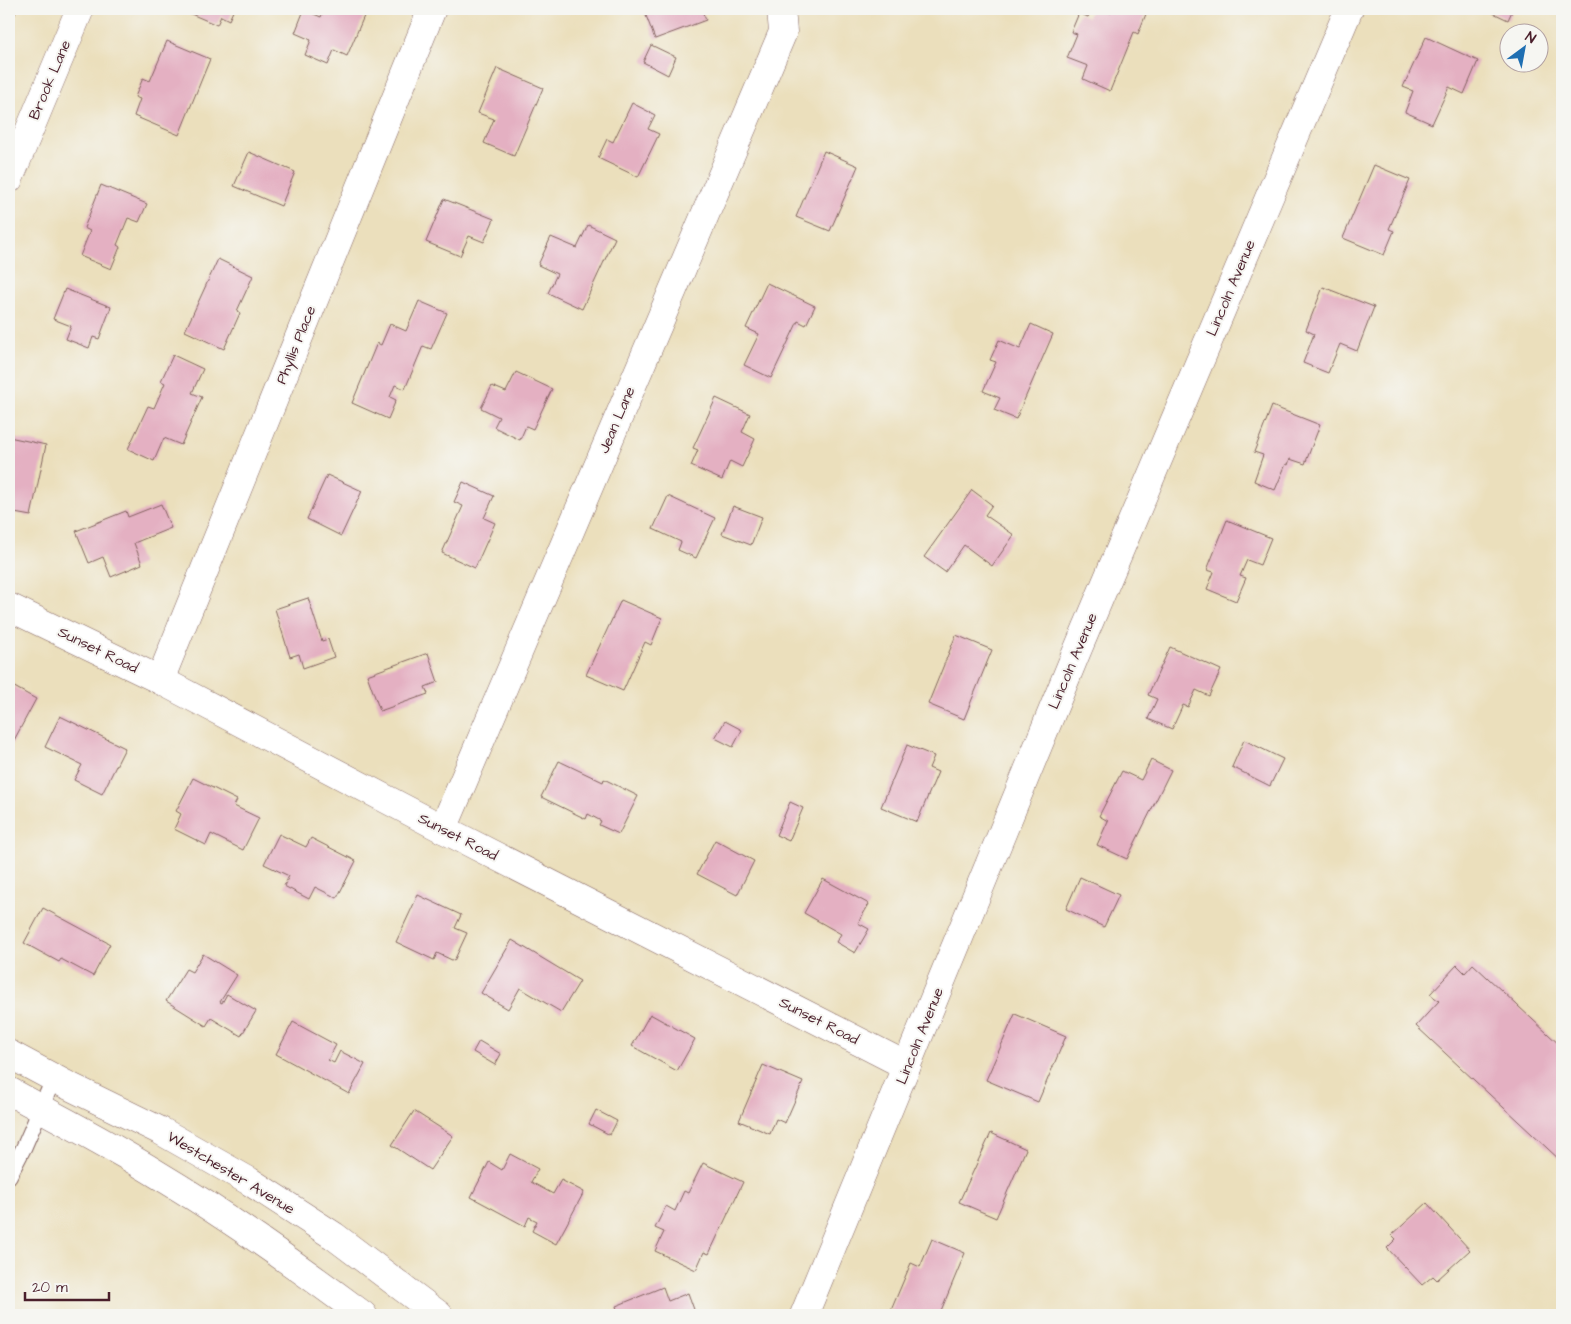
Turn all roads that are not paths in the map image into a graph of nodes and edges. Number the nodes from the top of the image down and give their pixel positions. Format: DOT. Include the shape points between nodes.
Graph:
graph roads {
  1 [pos="80,9"];
  2 [pos="432,9"];
  3 [pos="781,9"];
  4 [pos="1349,9"];
  5 [pos="9,179"];
  6 [pos="9,607"];
  7 [pos="160,680"];
  8 [pos="443,829"];
  9 [pos="9,1054"];
  10 [pos="907,1066"];
  11 [pos="54,1078"];
  12 [pos="9,1090"];
  13 [pos="41,1109"];
  14 [pos="9,1176"];
  15 [pos="363,1315"];
  16 [pos="439,1315"];
  17 [pos="804,1315"];
  1 -- 5 [label="street, Brook Lane"];
  2 -- 7 [label="street, Phyllis Place"];
  3 -- 8 [label="street, Jean Lane" via="783,32"];
  4 -- 10 [label="street, Lincoln Avenue" via="1077,651"];
  6 -- 7 [label="street, Sunset Road"];
  7 -- 8 [label="street, Sunset Road"];
  8 -- 10 [label="street, Sunset Road"];
  9 -- 11 [label="street, Westchester Avenue"];
  10 -- 17 [label="street, Lincoln Avenue"];
  11 -- 13 [label="lane"];
  11 -- 16 [label="street, Westchester Avenue" via="249,1181 334,1236"];
  12 -- 13 [label="street"];
  13 -- 14 [label="lane"];
  13 -- 15 [label="street" via="121,1152 207,1205"];
}
